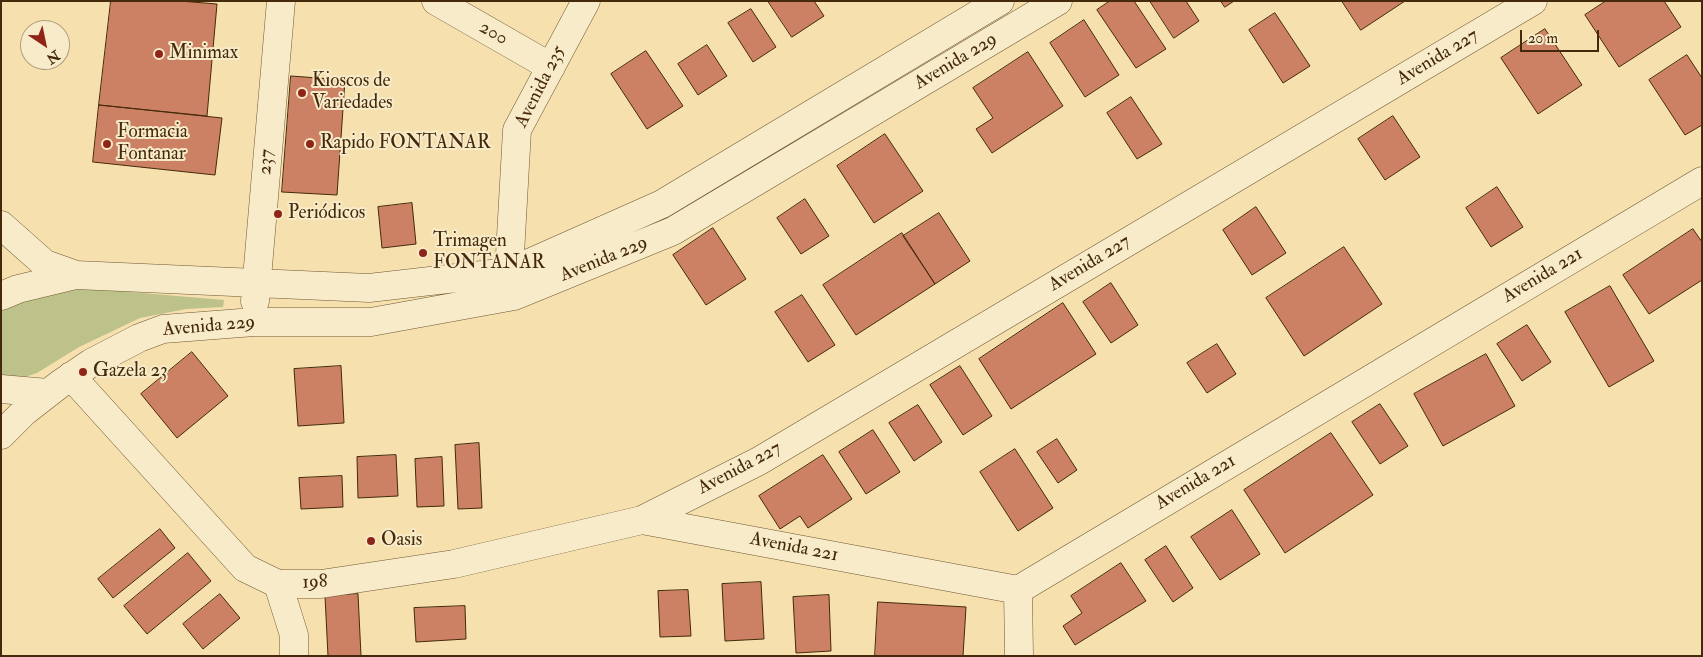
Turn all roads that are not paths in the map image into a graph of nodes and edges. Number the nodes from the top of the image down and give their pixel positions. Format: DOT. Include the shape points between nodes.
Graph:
graph roads {
  1 [pos="281,1"];
  2 [pos="436,1"];
  3 [pos="586,1"];
  4 [pos="1000,1"];
  5 [pos="1058,1"];
  6 [pos="1532,1"];
  7 [pos="551,67"];
  8 [pos="1702,181"];
  9 [pos="1,225"];
  10 [pos="76,275"];
  11 [pos="256,283"];
  12 [pos="512,284"];
  13 [pos="1,296"];
  14 [pos="254,322"];
  15 [pos="71,376"];
  16 [pos="1,389"];
  17 [pos="48,393"];
  18 [pos="1,435"];
  19 [pos="642,520"];
  20 [pos="278,584"];
  21 [pos="1018,590"];
  22 [pos="294,656"];
  23 [pos="1019,656"];
  1 -- 11 [label="street, 237"];
  2 -- 7 [label="street, 200"];
  3 -- 7 [label="street, Avenida 235"];
  4 -- 12 [label="street, Avenida 229" via="662,204"];
  5 -- 12 [label="street, Avenida 229" via="673,231"];
  6 -- 19 [label="street, Avenida 227" via="759,461"];
  7 -- 12 [label="street, Avenida 235" via="517,130"];
  8 -- 21 [label="street, Avenida 221"];
  9 -- 10 [label="street, Avenida 229" via="45,264"];
  10 -- 11 [label="street, Avenida 229"];
  10 -- 13 [label="street, Avenida 229"];
  11 -- 12 [label="street, Avenida 229" via="368,288"];
  11 -- 14 [label="street, 237"];
  12 -- 14 [label="street, Avenida 229" via="371,322"];
  14 -- 15 [label="street, Avenida 229" via="163,328 111,351"];
  15 -- 17 [label="street, Avenida 229"];
  15 -- 20 [label="street, 198" via="244,568"];
  16 -- 17 [label="street"];
  17 -- 18 [label="street, Avenida 229"];
  19 -- 20 [label="street, 198" via="454,564 321,584"];
  19 -- 21 [label="street, Avenida 221"];
  20 -- 22 [label="street" via="294,635"];
  21 -- 23 [label="street"];
}
